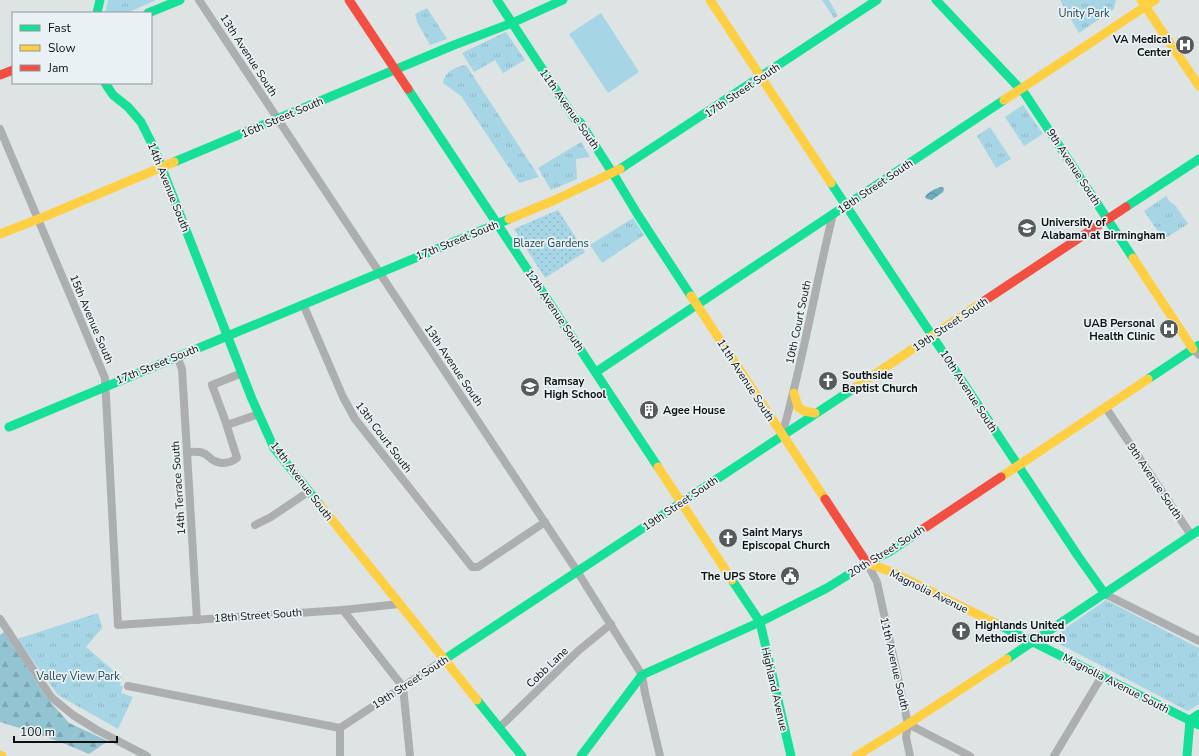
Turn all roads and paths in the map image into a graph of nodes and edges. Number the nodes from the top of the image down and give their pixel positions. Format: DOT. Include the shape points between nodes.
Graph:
graph roads {
  1 [pos="100,0"];
  2 [pos="180,0"];
  3 [pos="199,0"];
  4 [pos="349,0"];
  5 [pos="497,0"];
  6 [pos="563,0"];
  7 [pos="710,0"];
  8 [pos="877,0"];
  9 [pos="936,0"];
  10 [pos="1154,0"];
  11 [pos="1143,3"];
  12 [pos="97,12"];
  13 [pos="150,12"];
  14 [pos="512,23"];
  15 [pos="12,70"];
  16 [pos="396,70"];
  17 [pos="0,76"];
  18 [pos="761,77"];
  19 [pos="106,84"];
  20 [pos="1199,86"];
  21 [pos="1021,89"];
  22 [pos="278,119"];
  23 [pos="0,129"];
  24 [pos="1199,159"];
  25 [pos="161,167"];
  26 [pos="613,173"];
  27 [pos="847,205"];
  28 [pos="834,214"];
  29 [pos="37,219"];
  30 [pos="1108,219"];
  31 [pos="497,224"];
  32 [pos="0,234"];
  33 [pos="379,273"];
  34 [pos="303,304"];
  35 [pos="697,305"];
  36 [pos="228,335"];
  37 [pos="933,335"];
  38 [pos="1197,350"];
  39 [pos="177,356"];
  40 [pos="242,372"];
  41 [pos="596,372"];
  42 [pos="105,386"];
  43 [pos="794,393"];
  44 [pos="1106,408"];
  45 [pos="815,413"];
  46 [pos="259,414"];
  47 [pos="227,425"];
  48 [pos="9,427"];
  49 [pos="782,435"];
  50 [pos="187,452"];
  51 [pos="1018,465"];
  52 [pos="308,492"];
  53 [pos="681,502"];
  54 [pos="544,522"];
  55 [pos="256,525"];
  56 [pos="1199,530"];
  57 [pos="1191,535"];
  58 [pos="867,563"];
  59 [pos="578,571"];
  60 [pos="1105,594"];
  61 [pos="398,604"];
  62 [pos="343,610"];
  63 [pos="0,619"];
  64 [pos="197,620"];
  65 [pos="760,622"];
  66 [pos="611,624"];
  67 [pos="118,625"];
  68 [pos="1033,641"];
  69 [pos="1199,641"];
  70 [pos="445,659"];
  71 [pos="642,675"];
  72 [pos="1102,676"];
  73 [pos="128,686"];
  74 [pos="403,687"];
  75 [pos="1199,714"];
  76 [pos="1190,720"];
  77 [pos="908,724"];
  78 [pos="1199,725"];
  79 [pos="500,727"];
  80 [pos="340,728"];
  81 [pos="147,756"];
  82 [pos="340,756"];
  83 [pos="410,756"];
  84 [pos="522,756"];
  85 [pos="581,756"];
  86 [pos="660,756"];
  87 [pos="791,756"];
  88 [pos="856,756"];
  89 [pos="910,756"];
  90 [pos="970,756"];
  91 [pos="1054,756"];
  92 [pos="1187,756"];
  1 -- 12 [label="street"];
  2 -- 13 [label="street"];
  3 -- 22 [label="street, 13th Avenue South"];
  4 -- 16 [label="street, 12th Avenue South"];
  5 -- 14 [label="street, 11th Avenue South"];
  6 -- 14 [label="street, 16th Street South"];
  7 -- 18 [label="street, 10th Avenue South"];
  8 -- 18 [label="street, 17th Street South"];
  9 -- 21 [label="street, 9th Avenue South"];
  10 -- 11 [label="street, 18th Street South"];
  11 -- 20 [label="street"];
  11 -- 21 [label="street, 18th Street South"];
  14 -- 16 [label="street, 16th Street South"];
  14 -- 26 [label="street, 11th Avenue South"];
  15 -- 17 [label="street"];
  16 -- 22 [label="street, 16th Street South"];
  16 -- 31 [label="street, 12th Avenue South"];
  18 -- 26 [label="street, 17th Street South"];
  18 -- 27 [label="street, 10th Avenue South"];
  19 -- 25 [label="street, 14th Avenue South" via="113,95 141,122"];
  21 -- 27 [label="street, 18th Street South"];
  21 -- 30 [label="street, 9th Avenue South"];
  22 -- 25 [label="street, 16th Street South"];
  22 -- 33 [label="street, 13th Avenue South"];
  23 -- 29 [label="street, 15th Avenue South"];
  24 -- 30 [label="street, 19th Street South"];
  25 -- 29 [label="street, 16th Street South"];
  25 -- 36 [label="street, 14th Avenue South"];
  26 -- 31 [label="street, 17th Street South"];
  26 -- 35 [label="street, 11th Avenue South"];
  27 -- 28 [label="street, 18th Street South"];
  27 -- 37 [label="street, 10th Avenue South"];
  28 -- 35 [label="street, 18th Street South"];
  28 -- 43 [label="street, 10th Court South"];
  29 -- 32 [label="street, 16th Street South"];
  29 -- 42 [label="street, 15th Avenue South" via="105,378"];
  30 -- 37 [label="street, 19th Street South"];
  30 -- 38 [label="street, 9th Avenue South"];
  31 -- 33 [label="street, 17th Street South"];
  31 -- 41 [label="street, 12th Avenue South"];
  33 -- 34 [label="street, 17th Street South"];
  33 -- 54 [label="street, 13th Avenue South"];
  34 -- 36 [label="street, 17th Street South"];
  34 -- 54 [label="street, 13th Court South" via="355,419 474,568"];
  35 -- 41 [label="street, 18th Street South"];
  35 -- 49 [label="street, 11th Avenue South"];
  36 -- 39 [label="street, 17th Street South"];
  36 -- 40 [label="street, 14th Avenue South"];
  37 -- 45 [label="street, 19th Street South"];
  37 -- 51 [label="street, 10th Avenue South"];
  38 -- 44 [label="street, 20th Street South"];
  39 -- 42 [label="street, 17th Street South"];
  39 -- 50 [label="street, 14th Terrace South" via="182,369"];
  40 -- 46 [label="street, 14th Avenue South"];
  40 -- 47 [label="street" via="212,385"];
  41 -- 53 [label="street, 12th Avenue South"];
  42 -- 48 [label="street, 17th Street South"];
  42 -- 67 [label="street, 15th Avenue South"];
  43 -- 45 [label="street" via="798,407"];
  43 -- 49 [label="street, 10th Court South"];
  44 -- 51 [label="street, 20th Street South"];
  44 -- 57 [label="street, 9th Avenue South"];
  45 -- 49 [label="street, 19th Street South"];
  46 -- 47 [label="street"];
  46 -- 52 [label="street, 14th Avenue South" via="274,448"];
  47 -- 50 [label="street" via="237,458 235,460 220,463 201,452"];
  49 -- 53 [label="street, 19th Street South"];
  49 -- 58 [label="street, 11th Avenue South"];
  50 -- 64 [label="street, 14th Terrace South"];
  51 -- 58 [label="street, 20th Street South" via="889,552"];
  51 -- 60 [label="street, 10th Avenue South"];
  52 -- 55 [label="street"];
  52 -- 61 [label="street, 14th Avenue South"];
  53 -- 59 [label="street, 19th Street South"];
  53 -- 65 [label="street, 12th Avenue South"];
  54 -- 59 [label="street, 13th Avenue South"];
  56 -- 57 [label="street"];
  57 -- 60 [label="street"];
  58 -- 65 [label="street, 20th Street South" via="827,588"];
  58 -- 68 [label="street, Magnolia Avenue" via="892,572"];
  58 -- 77 [label="street, 11th Avenue South" via="877,582"];
  59 -- 66 [label="street, 13th Avenue South"];
  59 -- 70 [label="street, 19th Street South"];
  60 -- 68 [label="street"];
  60 -- 69 [label="street, 10th Avenue South"];
  61 -- 62 [label="street, 18th Street South"];
  61 -- 70 [label="street, 14th Avenue South"];
  62 -- 64 [label="street, 18th Street South"];
  62 -- 74 [label="street"];
  63 -- 81 [label="street" via="51,697 73,715"];
  64 -- 67 [label="street, 18th Street South"];
  65 -- 71 [label="street, 20th Street South"];
  65 -- 87 [label="street, Highland Avenue"];
  66 -- 71 [label="street, 13th Avenue South"];
  66 -- 79 [label="street, Cobb Lane" via="578,651"];
  68 -- 72 [label="street, Magnolia Avenue South"];
  68 -- 77 [label="street"];
  70 -- 74 [label="street, 19th Street South"];
  70 -- 79 [label="street, 14th Avenue South"];
  71 -- 85 [label="street, 20th Street South"];
  71 -- 86 [label="street, 13th Avenue South"];
  72 -- 76 [label="street, Magnolia Avenue South"];
  72 -- 91 [label="street"];
  73 -- 80 [label="street"];
  74 -- 80 [label="street, 19th Street South"];
  74 -- 83 [label="street"];
  75 -- 76 [label="street"];
  76 -- 78 [label="street, Magnolia Avenue South"];
  76 -- 92 [label="street"];
  77 -- 88 [label="street"];
  77 -- 89 [label="street" via="906,737"];
  77 -- 90 [label="street, 11th Avenue South"];
  79 -- 84 [label="street, 14th Avenue South"];
  80 -- 82 [label="street"];
}
